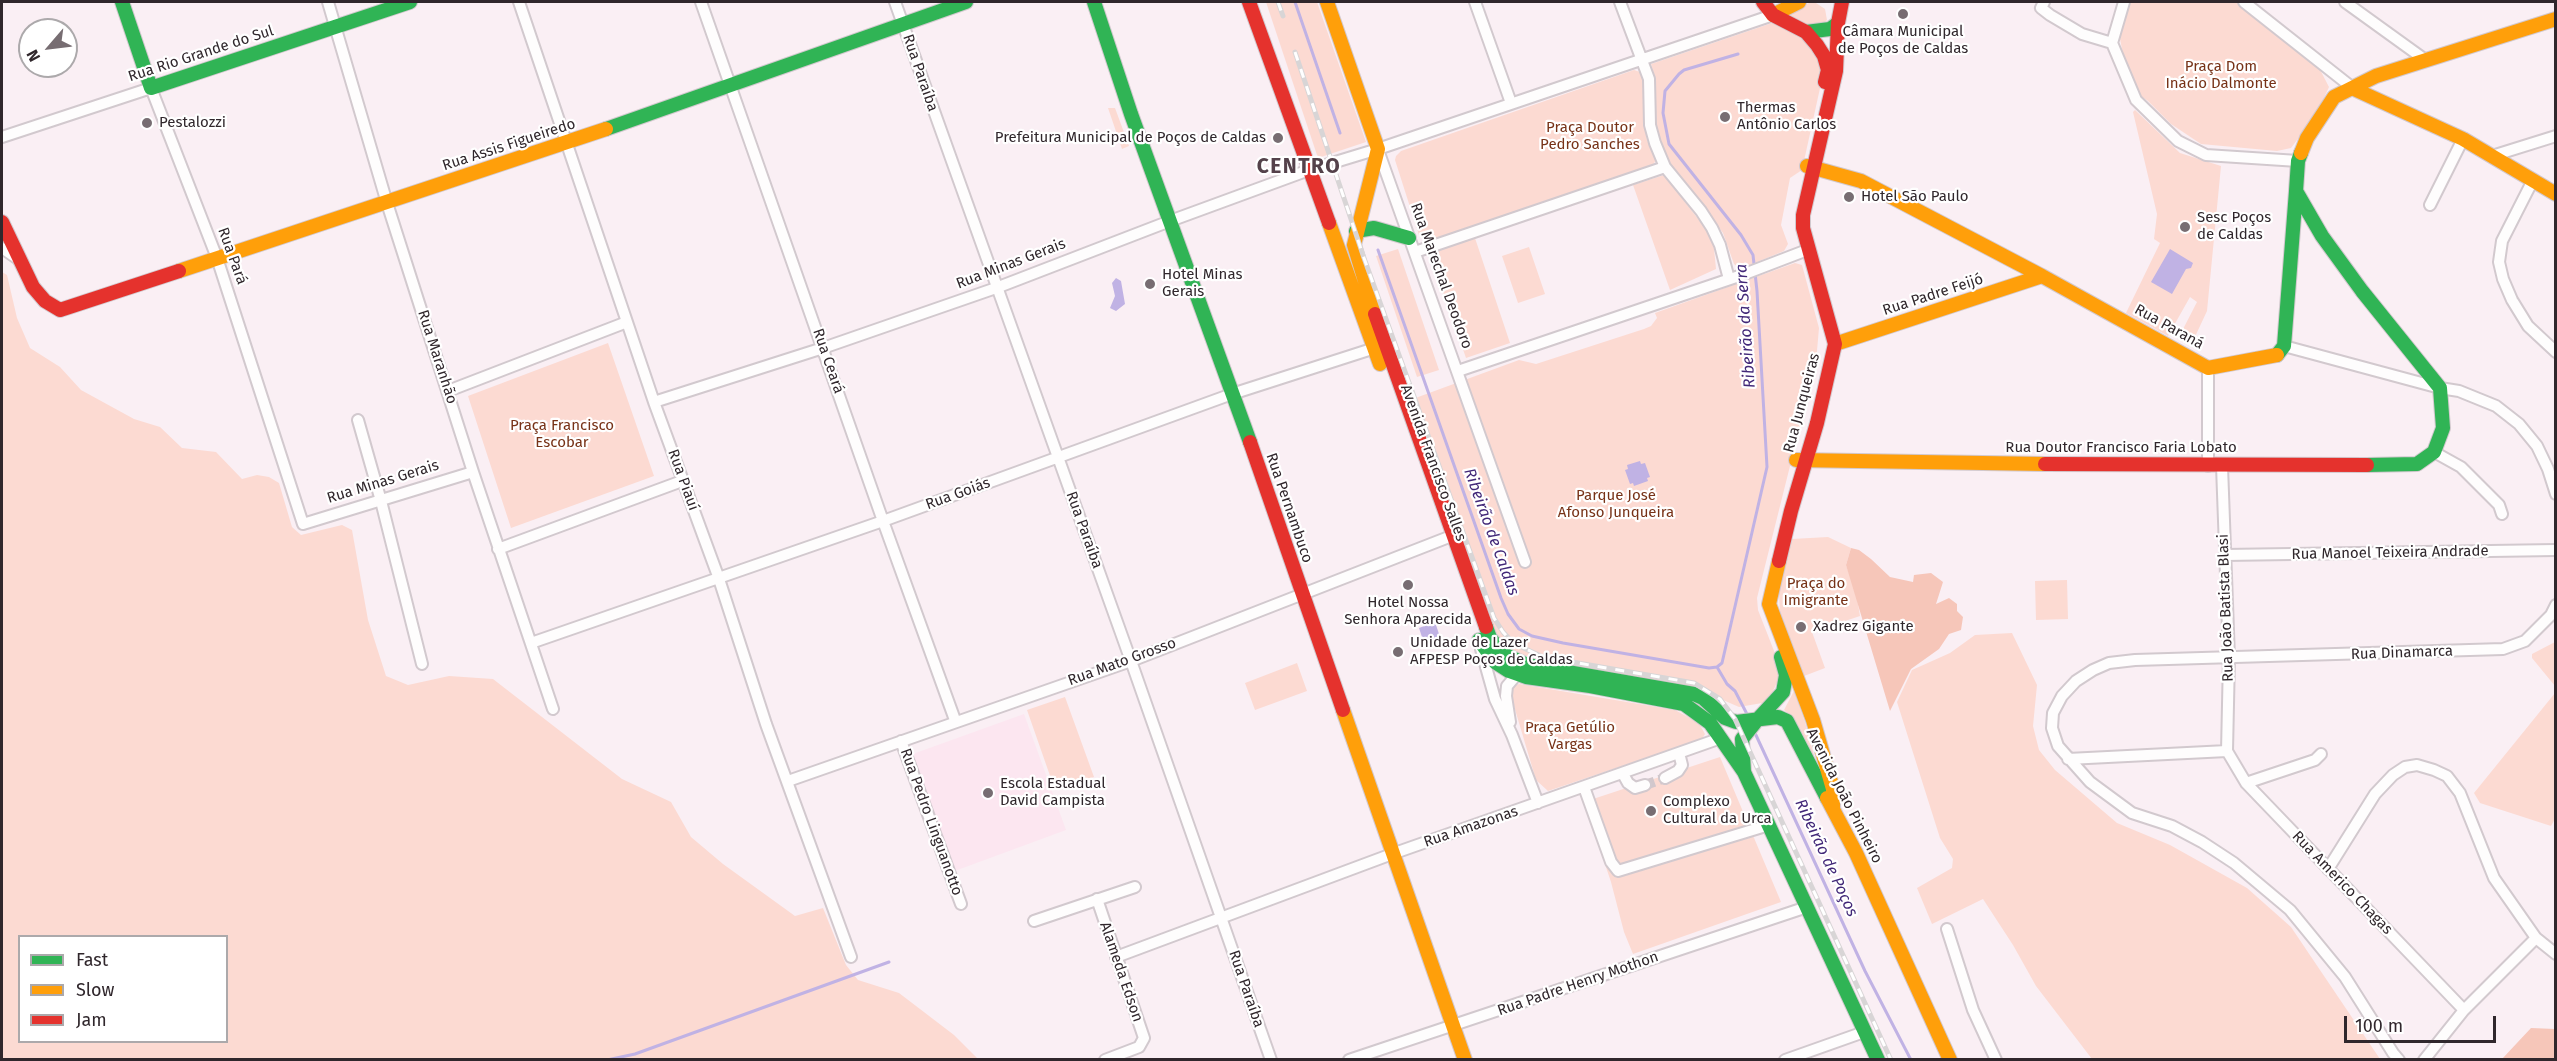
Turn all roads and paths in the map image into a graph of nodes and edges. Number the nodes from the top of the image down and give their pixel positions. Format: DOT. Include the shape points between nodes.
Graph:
graph roads {
  1 [pos="122,2"];
  2 [pos="328,2"];
  3 [pos="410,2"];
  4 [pos="519,2"];
  5 [pos="701,2"];
  6 [pos="895,2"];
  7 [pos="966,2"];
  8 [pos="1094,2"];
  9 [pos="1249,2"];
  10 [pos="1327,2"];
  11 [pos="1475,2"];
  12 [pos="1620,2"];
  13 [pos="1762,2"];
  14 [pos="1799,2"];
  15 [pos="2044,2"];
  16 [pos="2124,2"];
  17 [pos="2244,2"];
  18 [pos="2345,2"];
  19 [pos="1837,9"];
  20 [pos="1773,15"];
  21 [pos="2556,19"];
  22 [pos="903,23"];
  23 [pos="336,26"];
  24 [pos="1806,32"];
  25 [pos="2112,43"];
  26 [pos="1640,58"];
  27 [pos="2424,60"];
  28 [pos="731,86"];
  29 [pos="151,88"];
  30 [pos="2354,89"];
  31 [pos="1510,103"];
  32 [pos="2556,136"];
  33 [pos="2,137"];
  34 [pos="2463,139"];
  35 [pos="567,143"];
  36 [pos="1378,149"];
  37 [pos="2492,156"];
  38 [pos="2298,161"];
  39 [pos="1665,167"];
  40 [pos="1810,167"];
  41 [pos="1309,170"];
  42 [pos="2532,182"];
  43 [pos="2296,191"];
  44 [pos="2556,194"];
  45 [pos="387,203"];
  46 [pos="2430,205"];
  47 [pos="1170,220"];
  48 [pos="2,222"];
  49 [pos="1356,231"];
  50 [pos="1409,238"];
  51 [pos="2,248"];
  52 [pos="1415,252"];
  53 [pos="1802,252"];
  54 [pos="217,258"];
  55 [pos="23,262"];
  56 [pos="2042,276"];
  57 [pos="1729,279"];
  58 [pos="996,288"];
  59 [pos="627,322"];
  60 [pos="1835,344"];
  61 [pos="1379,346"];
  62 [pos="2284,346"];
  63 [pos="823,348"];
  64 [pos="2556,352"];
  65 [pos="2208,368"];
  66 [pos="1458,371"];
  67 [pos="2440,388"];
  68 [pos="448,391"];
  69 [pos="1232,394"];
  70 [pos="654,402"];
  71 [pos="358,420"];
  72 [pos="2434,452"];
  73 [pos="1058,457"];
  74 [pos="1800,460"];
  75 [pos="2215,466"];
  76 [pos="473,472"];
  77 [pos="682,481"];
  78 [pos="2556,494"];
  79 [pos="381,501"];
  80 [pos="2502,514"];
  81 [pos="883,521"];
  82 [pos="303,524"];
  83 [pos="1449,537"];
  84 [pos="498,549"];
  85 [pos="2556,550"];
  86 [pos="2226,555"];
  87 [pos="1525,562"];
  88 [pos="718,576"];
  89 [pos="1301,594"];
  90 [pos="2556,605"];
  91 [pos="1476,635"];
  92 [pos="531,643"];
  93 [pos="2229,658"];
  94 [pos="1131,661"];
  95 [pos="422,664"];
  96 [pos="1522,670"];
  97 [pos="553,709"];
  98 [pos="955,720"];
  99 [pos="1757,720"];
  100 [pos="1512,735"];
  101 [pos="1721,738"];
  102 [pos="901,741"];
  103 [pos="2228,751"];
  104 [pos="1679,753"];
  105 [pos="2321,754"];
  106 [pos="2068,759"];
  107 [pos="1744,772"];
  108 [pos="1623,774"];
  109 [pos="1665,778"];
  110 [pos="788,781"];
  111 [pos="2246,783"];
  112 [pos="1645,785"];
  113 [pos="1584,788"];
  114 [pos="1538,803"];
  115 [pos="1833,807"];
  116 [pos="1769,825"];
  117 [pos="1392,854"];
  118 [pos="2328,869"];
  119 [pos="1134,887"];
  120 [pos="1096,899"];
  121 [pos="961,904"];
  122 [pos="1807,907"];
  123 [pos="1222,919"];
  124 [pos="1034,921"];
  125 [pos="1947,929"];
  126 [pos="2536,938"];
  127 [pos="2556,954"];
  128 [pos="851,957"];
  129 [pos="1116,957"];
  130 [pos="2464,1010"];
  131 [pos="1453,1026"];
  132 [pos="1864,1032"];
  133 [pos="1105,1059"];
  134 [pos="1271,1059"];
  135 [pos="1349,1059"];
  136 [pos="1465,1059"];
  137 [pos="1785,1059"];
  138 [pos="1878,1059"];
  139 [pos="1950,1059"];
  140 [pos="1996,1059"];
  141 [pos="2399,1059"];
  142 [pos="2424,1059"];
  1 -- 29 [label="street, Rua Pará"];
  2 -- 23 [label="street, Rua Maranhão"];
  3 -- 23 [label="street, Rua Rio Grande do Sul"];
  4 -- 35 [label="street, Rua Piauí"];
  5 -- 28 [label="street, Rua Ceará"];
  6 -- 22 [label="street, Rua Paraíba"];
  7 -- 22 [label="street, Rua Assis Figueiredo"];
  8 -- 47 [label="street, Rua Pernambuco"];
  9 -- 41 [label="street, Avenida Francisco Salles"];
  10 -- 36 [label="street, Rua Marechal Deodoro"];
  11 -- 31 [label="street"];
  12 -- 26 [label="street"];
  13 -- 20 [label="street"];
  14 -- 20 [label="street"];
  15 -- 25 [label="street" via="2041,8 2050,15 2082,34"];
  16 -- 25 [label="street"];
  17 -- 30 [label="street"];
  18 -- 27 [label="street"];
  19 -- 24 [label="street" via="1830,29"];
  19 -- 40 [label="street, Rua Junqueiras" via="1836,71"];
  20 -- 24 [label="street"];
  20 -- 26 [label="street"];
  21 -- 27 [label="street"];
  22 -- 28 [label="street, Rua Assis Figueiredo"];
  22 -- 58 [label="street, Rua Paraíba"];
  23 -- 29 [label="street, Rua Rio Grande do Sul"];
  23 -- 45 [label="street, Rua Maranhão"];
  24 -- 40 [label="street, Rua Junqueiras" via="1824,56 1828,70"];
  25 -- 38 [label="street" via="2136,100 2178,141 2206,155"];
  26 -- 31 [label="street"];
  26 -- 39 [label="street" via="1649,79 1650,124"];
  27 -- 30 [label="street" via="2376,76"];
  28 -- 35 [label="street, Rua Assis Figueiredo"];
  28 -- 63 [label="street, Rua Ceará"];
  29 -- 33 [label="street, Rua Rio Grande do Sul"];
  29 -- 54 [label="street, Rua Pará"];
  30 -- 34 [label="street"];
  30 -- 38 [label="street" via="2334,97 2307,138"];
  31 -- 36 [label="street"];
  32 -- 37 [label="street"];
  34 -- 37 [label="street"];
  34 -- 46 [label="street"];
  35 -- 45 [label="street, Rua Assis Figueiredo"];
  35 -- 59 [label="street, Rua Piauí"];
  36 -- 41 [label="street, Rua Minas Gerais"];
  36 -- 49 [label="street, Avenida Francisco Salles"];
  36 -- 50 [label="street, Rua Marechal Deodoro"];
  37 -- 42 [label="street"];
  38 -- 43 [label="street"];
  39 -- 52 [label="street"];
  39 -- 57 [label="street" via="1712,228"];
  40 -- 53 [label="street, Rua Junqueiras" via="1796,214"];
  40 -- 56 [label="street, Rua Paraná" via="1861,181"];
  40 -- 60 [label="street, Rua Junqueiras" via="1803,228"];
  41 -- 47 [label="street, Rua Minas Gerais"];
  41 -- 61 [label="street, Avenida Francisco Salles"];
  42 -- 44 [label="street"];
  42 -- 64 [label="street" via="2502,242 2499,262 2512,300 2528,326"];
  43 -- 62 [label="street"];
  43 -- 67 [label="street" via="2322,236 2362,291"];
  45 -- 54 [label="street, Rua Assis Figueiredo"];
  45 -- 68 [label="street, Rua Maranhão"];
  47 -- 58 [label="street, Rua Minas Gerais"];
  47 -- 69 [label="street, Rua Pernambuco"];
  48 -- 55 [label="street"];
  49 -- 50 [label="street" via="1374,228"];
  49 -- 61 [label="street, Avenida Francisco Salles" via="1354,245"];
  50 -- 52 [label="street, Rua Marechal Deodoro"];
  51 -- 55 [label="street"];
  52 -- 66 [label="street, Rua Marechal Deodoro"];
  53 -- 57 [label="street"];
  53 -- 74 [label="street, Rua Junqueiras" via="1826,346"];
  54 -- 55 [label="street, Rua Assis Figueiredo" via="60,310 45,302 33,288"];
  54 -- 82 [label="street, Rua Pará"];
  56 -- 60 [label="street, Rua Padre Feijó"];
  56 -- 65 [label="street, Rua Paraná"];
  57 -- 66 [label="street"];
  58 -- 63 [label="street, Rua Minas Gerais"];
  58 -- 73 [label="street, Rua Paraíba"];
  59 -- 68 [label="street"];
  59 -- 70 [label="street, Rua Piauí"];
  60 -- 74 [label="street, Rua Junqueiras" via="1817,423"];
  61 -- 69 [label="street, Rua Goiás"];
  61 -- 83 [label="street, Avenida Francisco Salles"];
  62 -- 65 [label="street, Rua Paraná" via="2279,355"];
  62 -- 67 [label="street"];
  63 -- 70 [label="street, Rua Minas Gerais"];
  63 -- 81 [label="street, Rua Ceará"];
  65 -- 75 [label="street, Rua João Batista Blasi"];
  66 -- 87 [label="street, Rua Marechal Deodoro"];
  67 -- 72 [label="street" via="2443,428"];
  67 -- 78 [label="street" via="2496,406 2519,424 2537,446"];
  68 -- 76 [label="street, Rua Maranhão"];
  69 -- 73 [label="street, Rua Goiás"];
  69 -- 89 [label="street, Rua Pernambuco"];
  70 -- 77 [label="street, Rua Piauí"];
  71 -- 79 [label="street"];
  72 -- 75 [label="street, Rua Doutor Francisco Faria Lobato" via="2417,464"];
  72 -- 80 [label="street" via="2461,467 2499,505"];
  73 -- 81 [label="street, Rua Goiás"];
  73 -- 94 [label="street, Rua Paraíba"];
  74 -- 75 [label="street, Rua Doutor Francisco Faria Lobato"];
  74 -- 99 [label="street, Rua Junqueiras" via="1762,605 1785,668 1786,683 1780,698"];
  74 -- 115 [label="street, Rua Junqueiras" via="1769,604 1813,720 1833,789"];
  75 -- 86 [label="street, Rua João Batista Blasi"];
  76 -- 79 [label="street, Rua Minas Gerais"];
  76 -- 84 [label="street, Rua Maranhão"];
  77 -- 84 [label="street"];
  77 -- 88 [label="street, Rua Piauí"];
  79 -- 82 [label="street, Rua Minas Gerais"];
  79 -- 95 [label="street"];
  81 -- 88 [label="street, Rua Goiás"];
  81 -- 98 [label="street, Rua Ceará"];
  83 -- 89 [label="street, Rua Mato Grosso"];
  83 -- 91 [label="street, Avenida Francisco Salles"];
  83 -- 96 [label="street, Avenida Francisco Salles" via="1490,638"];
  84 -- 92 [label="street, Rua Maranhão"];
  85 -- 86 [label="street, Rua Manoel Teixeira Andrade"];
  86 -- 93 [label="street, Rua João Batista Blasi"];
  88 -- 92 [label="street, Rua Goiás"];
  88 -- 110 [label="street, Rua Piauí"];
  89 -- 94 [label="street, Rua Mato Grosso"];
  89 -- 117 [label="street, Rua Pernambuco"];
  90 -- 93 [label="street, Rua Dinamarca" via="2525,641 2504,648"];
  91 -- 96 [label="street, Avenida Francisco Salles" via="1495,662"];
  91 -- 100 [label="street" via="1495,699"];
  92 -- 97 [label="street, Rua Maranhão"];
  93 -- 103 [label="street, Rua João Batista Blasi"];
  93 -- 106 [label="street, Rua Dinamarca" via="2135,660 2109,663 2093,670 2062,696 2053,713 2052,728"];
  94 -- 98 [label="street, Rua Mato Grosso"];
  94 -- 123 [label="street, Rua Paraíba"];
  96 -- 99 [label="street, Avenida Francisco Salles" via="1694,694 1725,718 1736,722"];
  96 -- 100 [label="street" via="1507,686"];
  96 -- 101 [label="street, Avenida Francisco Salles" via="1684,704 1710,723"];
  98 -- 102 [label="street, Rua Mato Grosso"];
  99 -- 107 [label="street" via="1741,749"];
  99 -- 115 [label="street, Avenida João Pinheiro" via="1784,719 1790,725"];
  100 -- 114 [label="street"];
  101 -- 104 [label="street, Rua Amazonas"];
  101 -- 107 [label="street, Avenida Francisco Salles"];
  102 -- 110 [label="street, Rua Mato Grosso"];
  102 -- 121 [label="street, Rua Pedro Linguanotto"];
  103 -- 106 [label="street"];
  103 -- 111 [label="street, Rua Americo Chagas"];
  104 -- 108 [label="street, Rua Amazonas"];
  104 -- 109 [label="street" via="1682,765"];
  105 -- 111 [label="street" via="2315,760"];
  106 -- 141 [label="street, Rua Dinamarca" via="2112,801 2202,842 2234,862 2290,910 2345,977"];
  107 -- 116 [label="street"];
  108 -- 112 [label="street" via="1635,788"];
  108 -- 113 [label="street, Rua Amazonas"];
  110 -- 128 [label="street, Rua Piauí"];
  111 -- 118 [label="street, Rua Americo Chagas"];
  113 -- 114 [label="street, Rua Amazonas"];
  113 -- 116 [label="street" via="1611,862 1618,871"];
  114 -- 117 [label="street, Rua Amazonas"];
  115 -- 139 [label="street, Avenida João Pinheiro"];
  116 -- 122 [label="street"];
  117 -- 123 [label="street, Rua Amazonas"];
  117 -- 131 [label="street, Rua Pernambuco"];
  118 -- 126 [label="street" via="2375,794 2393,775 2417,765 2434,770 2447,776 2460,792 2494,878"];
  118 -- 130 [label="street, Rua Americo Chagas"];
  119 -- 120 [label="street"];
  120 -- 124 [label="street"];
  120 -- 129 [label="street, Alameda Edson"];
  122 -- 131 [label="street, Rua Padre Henry Mothon"];
  122 -- 132 [label="street"];
  123 -- 129 [label="street, Rua Amazonas"];
  123 -- 134 [label="street, Rua Paraíba"];
  125 -- 140 [label="street" via="1972,1010"];
  126 -- 127 [label="street"];
  126 -- 130 [label="street"];
  129 -- 133 [label="street, Alameda Edson" via="1144,1038 1142,1045"];
  130 -- 142 [label="street"];
  131 -- 135 [label="street, Rua Padre Henry Mothon"];
  131 -- 136 [label="street, Rua Pernambuco"];
  132 -- 137 [label="street"];
  132 -- 138 [label="street"];
}
